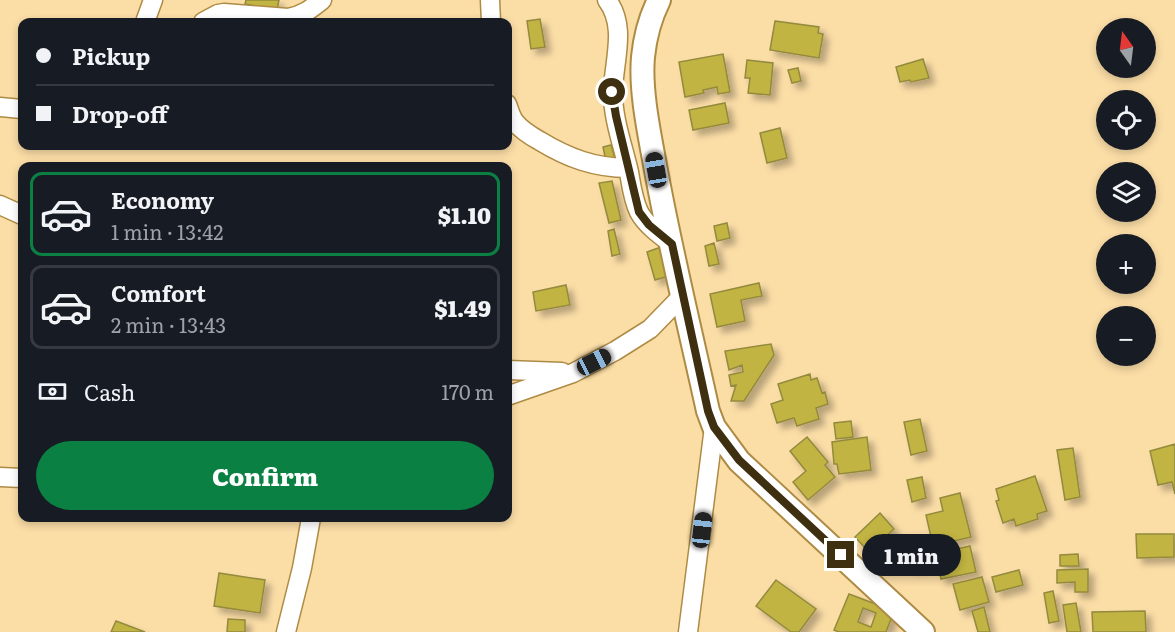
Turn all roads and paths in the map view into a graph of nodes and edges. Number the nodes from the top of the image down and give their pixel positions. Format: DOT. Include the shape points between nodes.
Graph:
graph roads {
  1 [pos="153,0"];
  2 [pos="322,0"];
  3 [pos="490,0"];
  4 [pos="607,0"];
  5 [pos="659,0"];
  6 [pos="146,18"];
  7 [pos="212,18"];
  8 [pos="288,18"];
  9 [pos="288,18"];
  10 [pos="491,18"];
  11 [pos="0,107"];
  12 [pos="18,109"];
  13 [pos="512,116"];
  14 [pos="628,168"];
  15 [pos="0,205"];
  16 [pos="18,213"];
  17 [pos="672,244"];
  18 [pos="683,295"];
  19 [pos="512,369"];
  20 [pos="573,373"];
  21 [pos="512,394"];
  22 [pos="714,427"];
  23 [pos="0,477"];
  24 [pos="18,478"];
  25 [pos="310,522"];
  26 [pos="286,632"];
  27 [pos="688,632"];
  28 [pos="923,632"];
  1 -- 6 [label="street"];
  2 -- 9 [label="street" via="305,13"];
  3 -- 10 [label="street"];
  4 -- 14 [label="street" via="617,21 612,92"];
  5 -- 17 [label="street" via="649,23 643,79"];
  7 -- 8 [label="street" via="224,13"];
  11 -- 12 [label="street"];
  13 -- 14 [label="street" via="519,126 574,160 606,168"];
  14 -- 17 [label="street" via="639,212"];
  15 -- 16 [label="street"];
  17 -- 18 [label="street"];
  18 -- 20 [label="street" via="650,329"];
  18 -- 22 [label="street"];
  19 -- 20 [label="street"];
  20 -- 21 [label="street"];
  22 -- 27 [label="street"];
  22 -- 28 [label="street" via="739,460"];
  23 -- 24 [label="street"];
  25 -- 26 [label="street"];
}
